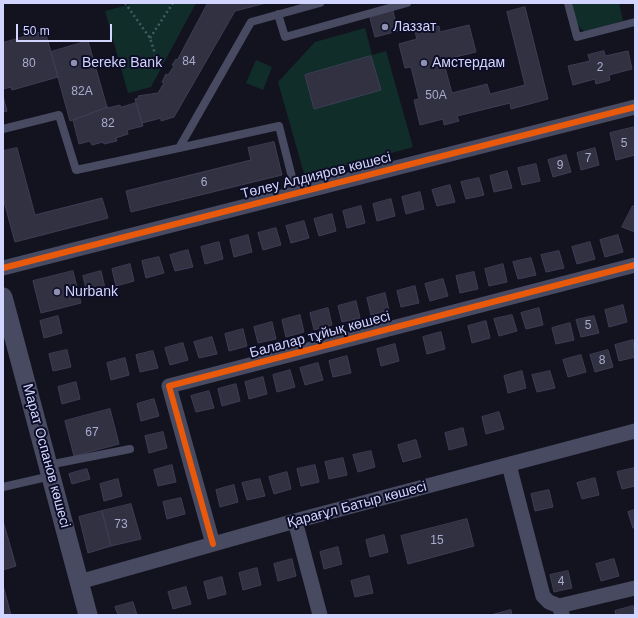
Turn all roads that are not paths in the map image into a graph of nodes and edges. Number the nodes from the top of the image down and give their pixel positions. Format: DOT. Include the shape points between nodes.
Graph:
graph roads {
  1 [pos="320,3"];
  2 [pos="407,3"];
  3 [pos="568,3"];
  4 [pos="278,14"];
  5 [pos="635,22"];
  6 [pos="635,107"];
  7 [pos="3,129"];
  8 [pos="179,148"];
  9 [pos="296,193"];
  10 [pos="635,265"];
  11 [pos="3,268"];
  12 [pos="3,297"];
  13 [pos="635,431"];
  14 [pos="130,449"];
  15 [pos="509,465"];
  16 [pos="49,471"];
  17 [pos="3,487"];
  18 [pos="295,521"];
  19 [pos="213,544"];
  20 [pos="79,582"];
  21 [pos="635,588"];
  22 [pos="560,610"];
  23 [pos="88,615"];
  24 [pos="320,615"];
  1 -- 4 [label="lane"];
  2 -- 4 [label="lane" via="285,37"];
  3 -- 5 [label="lane" via="577,37"];
  4 -- 8 [label="lane" via="251,22"];
  6 -- 9 [label="street, Төлеу Алдияров көшесі"];
  7 -- 8 [label="lane" via="60,115 76,170"];
  8 -- 9 [label="lane" via="279,126"];
  9 -- 11 [label="street, Төлеу Алдияров көшесі"];
  10 -- 19 [label="street, Балалар тұйық көшесі" via="169,386"];
  12 -- 16 [label="street, Марат Оспанов көшесі"];
  13 -- 15 [label="street, Қарағұл Батыр көшесі"];
  14 -- 16 [label="lane"];
  15 -- 18 [label="street, Қарағұл Батыр көшесі"];
  15 -- 22 [label="street" via="543,596"];
  16 -- 17 [label="lane"];
  16 -- 20 [label="street, Марат Оспанов көшесі"];
  18 -- 19 [label="street, Қарағұл Батыр көшесі"];
  18 -- 24 [label="street"];
  19 -- 20 [label="street, Қарағұл Батыр көшесі"];
  20 -- 23 [label="street, Марат Оспанов көшесі"];
  21 -- 22 [label="street"];
}
